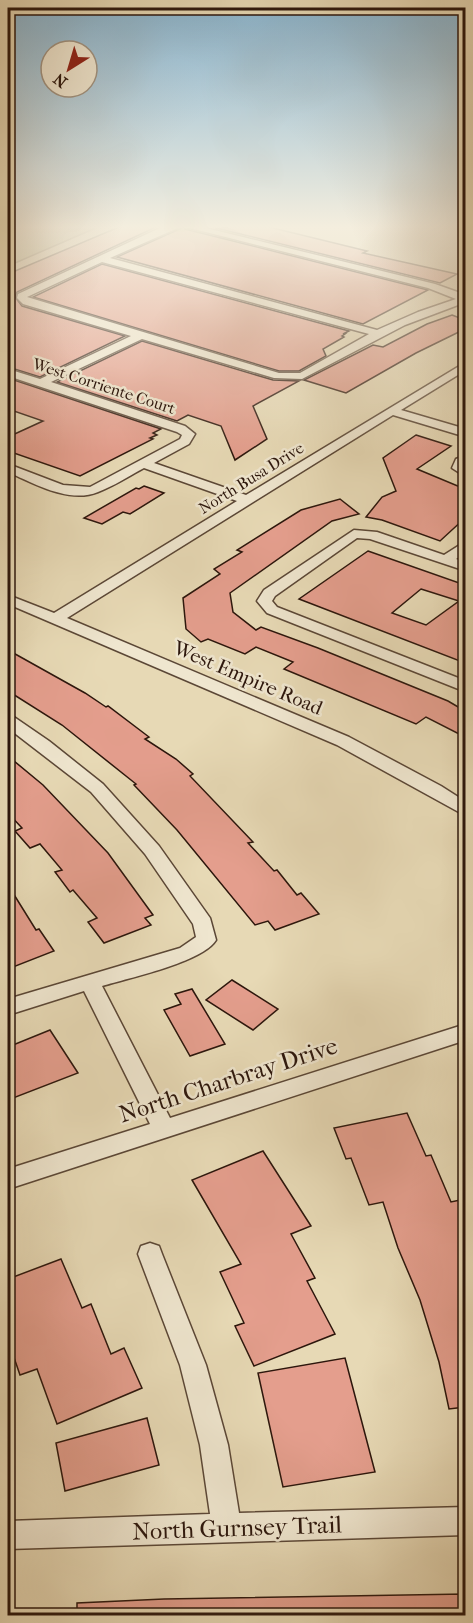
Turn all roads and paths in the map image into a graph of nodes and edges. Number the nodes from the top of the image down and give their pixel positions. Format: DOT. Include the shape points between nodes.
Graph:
graph roads {
  1 [pos="29,303"];
  2 [pos="265,303"];
  3 [pos="452,303"];
  4 [pos="377,333"];
  5 [pos="140,336"];
  6 [pos="465,365"];
  7 [pos="8,372"];
  8 [pos="40,383"];
  9 [pos="391,411"];
  10 [pos="465,433"];
  11 [pos="143,463"];
  12 [pos="8,468"];
  13 [pos="247,500"];
  14 [pos="465,545"];
  15 [pos="446,560"];
  16 [pos="465,567"];
  17 [pos="8,599"];
  18 [pos="55,619"];
  19 [pos="465,687"];
  20 [pos="8,721"];
  21 [pos="465,810"];
  22 [pos="90,982"];
  23 [pos="8,1007"];
  24 [pos="465,1032"];
  25 [pos="164,1129"];
  26 [pos="8,1179"];
  27 [pos="150,1254"];
  28 [pos="465,1521"];
  29 [pos="227,1529"];
  30 [pos="8,1535"];
  1 -- 5 [label="street"];
  2 -- 4 [label="street"];
  3 -- 4 [label="street"];
  4 -- 5 [label="street" via="302,376 291,378"];
  5 -- 8 [label="street"];
  6 -- 9 [label="street, North Busa Drive"];
  7 -- 8 [label="street, West Corriente Court"];
  8 -- 11 [label="street, West Corriente Court" via="189,434 185,441"];
  9 -- 10 [label="street"];
  9 -- 13 [label="street, North Busa Drive"];
  11 -- 12 [label="street" via="81,493"];
  11 -- 13 [label="street"];
  13 -- 18 [label="street, North Busa Drive"];
  14 -- 15 [label="street"];
  15 -- 16 [label="street"];
  15 -- 19 [label="street" via="372,535 354,534 269,593 264,601 272,610"];
  17 -- 18 [label="street, West Empire Road"];
  18 -- 21 [label="street, West Empire Road" via="343,741"];
  20 -- 22 [label="street" via="97,788 152,850 203,923 206,940 188,953"];
  22 -- 23 [label="street"];
  22 -- 25 [label="street"];
  24 -- 25 [label="street, North Charbray Drive"];
  25 -- 26 [label="street, North Charbray Drive"];
  27 -- 29 [label="street" via="193,1365 214,1445"];
  28 -- 29 [label="street, North Gurnsey Trail"];
  29 -- 30 [label="street, North Gurnsey Trail"];
}
